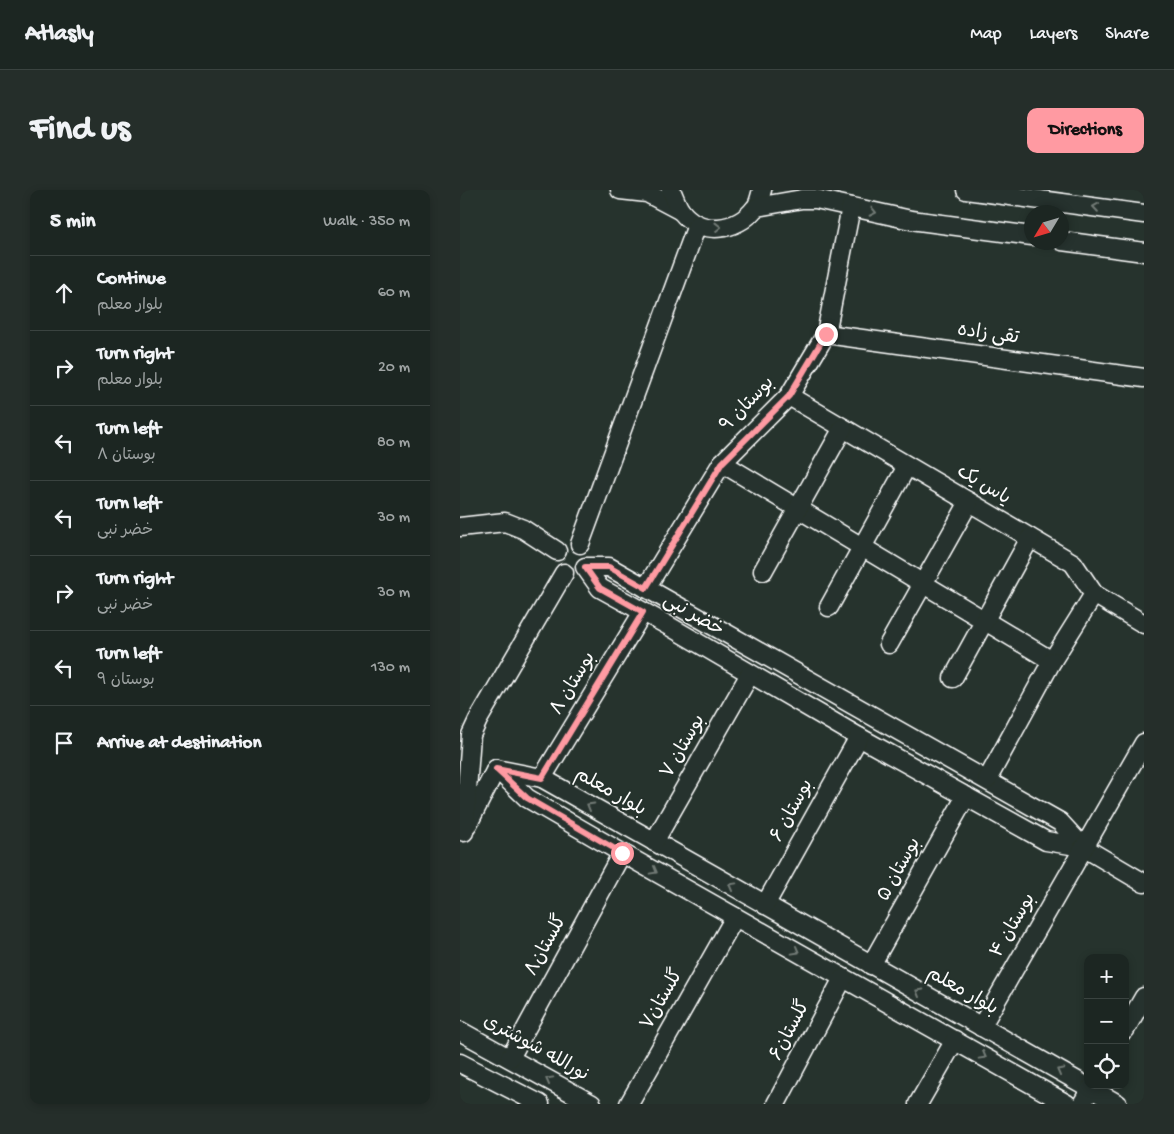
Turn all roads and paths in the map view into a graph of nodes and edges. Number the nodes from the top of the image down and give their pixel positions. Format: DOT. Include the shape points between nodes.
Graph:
graph roads {
  1 [pos="620,190"];
  2 [pos="671,190"];
  3 [pos="762,190"];
  4 [pos="966,190"];
  5 [pos="757,207"];
  6 [pos="851,207"];
  7 [pos="681,211"];
  8 [pos="1144,214"];
  9 [pos="697,225"];
  10 [pos="1024,235"];
  11 [pos="1069,242"];
  12 [pos="1144,252"];
  13 [pos="826,334"];
  14 [pos="1144,377"];
  15 [pos="789,396"];
  16 [pos="843,428"];
  17 [pos="722,463"];
  18 [pos="907,466"];
  19 [pos="969,502"];
  20 [pos="798,509"];
  21 [pos="460,527"];
  22 [pos="1030,538"];
  23 [pos="580,544"];
  24 [pos="862,547"];
  25 [pos="557,551"];
  26 [pos="585,567"];
  27 [pos="763,571"];
  28 [pos="564,573"];
  29 [pos="923,584"];
  30 [pos="646,588"];
  31 [pos="1094,594"];
  32 [pos="829,607"];
  33 [pos="643,612"];
  34 [pos="985,621"];
  35 [pos="1144,624"];
  36 [pos="889,644"];
  37 [pos="1052,662"];
  38 [pos="750,674"];
  39 [pos="953,678"];
  40 [pos="858,737"];
  41 [pos="1144,743"];
  42 [pos="496,769"];
  43 [pos="542,778"];
  44 [pos="987,780"];
  45 [pos="966,796"];
  46 [pos="462,836"];
  47 [pos="654,842"];
  48 [pos="1083,847"];
  49 [pos="622,853"];
  50 [pos="1144,883"];
  51 [pos="765,905"];
  52 [pos="735,917"];
  53 [pos="871,965"];
  54 [pos="843,978"];
  55 [pos="1144,997"];
  56 [pos="1129,1023"];
  57 [pos="981,1027"];
  58 [pos="460,1031"];
  59 [pos="955,1040"];
  60 [pos="510,1058"];
  61 [pos="460,1063"];
  62 [pos="1089,1093"];
  63 [pos="540,1104"];
  64 [pos="592,1104"];
  65 [pos="628,1104"];
  66 [pos="776,1104"];
  67 [pos="918,1104"];
  68 [pos="1068,1104"];
  69 [pos="1118,1104"];
  1 -- 7 [label="street" via="647,193"];
  2 -- 7 [label="street"];
  3 -- 5 [label="street"];
  8 -- 4 [label="street, one-way"];
  5 -- 6 [label="street" via="802,199"];
  9 -- 5 [label="street, one-way" via="719,229 741,223"];
  6 -- 10 [label="street, one-way" via="911,220"];
  6 -- 13 [label="street, بوستان ۹"];
  7 -- 9 [label="street"];
  9 -- 23 [label="street"];
  11 -- 12 [label="street"];
  13 -- 14 [label="street, تقی زاده"];
  13 -- 15 [label="street, بوستان ۹"];
  15 -- 16 [label="street, یاس یک"];
  15 -- 17 [label="street, بوستان ۹"];
  16 -- 18 [label="street, یاس یک"];
  16 -- 20 [label="street"];
  17 -- 20 [label="street"];
  17 -- 30 [label="street, بوستان ۹"];
  18 -- 19 [label="street, یاس یک"];
  18 -- 24 [label="street"];
  19 -- 22 [label="street, یاس یک"];
  19 -- 29 [label="street"];
  20 -- 24 [label="street"];
  20 -- 27 [label="street"];
  21 -- 25 [label="street" via="505,522 524,529"];
  22 -- 31 [label="street, یاس یک" via="1073,563"];
  22 -- 34 [label="street"];
  23 -- 25 [label="street" via="565,543"];
  23 -- 26 [label="street" via="588,556"];
  24 -- 29 [label="street"];
  24 -- 32 [label="street"];
  25 -- 28 [label="street" via="555,561"];
  26 -- 28 [label="street" via="578,574"];
  26 -- 30 [label="street, خضر نبی" via="609,567"];
  26 -- 33 [label="street, خضر نبی" via="600,588"];
  28 -- 46 [label="street" via="471,735"];
  29 -- 34 [label="street"];
  29 -- 36 [label="street"];
  30 -- 44 [label="street, خضر نبی"];
  31 -- 35 [label="street, یاس یک"];
  31 -- 37 [label="street"];
  33 -- 38 [label="street, خضر نبی"];
  33 -- 43 [label="street, بوستان ۸"];
  34 -- 37 [label="street"];
  34 -- 39 [label="street"];
  37 -- 44 [label="street"];
  38 -- 40 [label="street, خضر نبی"];
  38 -- 47 [label="street, بوستان ۷"];
  40 -- 45 [label="street, خضر نبی"];
  40 -- 51 [label="street, بوستان ۶"];
  41 -- 48 [label="street"];
  42 -- 43 [label="street, بلوار معلم"];
  42 -- 46 [label="street"];
  42 -- 49 [label="street" via="527,798"];
  47 -- 43 [label="street, بلوار معلم, one-way"];
  44 -- 48 [label="street, خضر نبی" via="1060,822"];
  45 -- 48 [label="street, خضر نبی" via="1046,841"];
  45 -- 53 [label="street, بوستان ۵"];
  51 -- 47 [label="street, بلوار معلم, one-way"];
  48 -- 50 [label="street, خضر نبی"];
  48 -- 57 [label="street, بوستان ۴"];
  49 -- 52 [label="street, one-way"];
  49 -- 60 [label="street, گلستان۸"];
  51 -- 53 [label="street, بلوار معلم"];
  52 -- 54 [label="street, one-way"];
  52 -- 65 [label="street, گلستان۷"];
  57 -- 53 [label="street, بلوار معلم, one-way"];
  54 -- 59 [label="street"];
  54 -- 66 [label="street, گلستان۶"];
  55 -- 56 [label="street"];
  62 -- 57 [label="street, بلوار معلم, one-way"];
  58 -- 60 [label="street, نورالله شوشتری"];
  59 -- 67 [label="street"];
  59 -- 68 [label="street, one-way"];
  64 -- 60 [label="street, نورالله شوشتری, one-way"];
  61 -- 63 [label="street"];
  62 -- 69 [label="street, بلوار معلم"];
}
